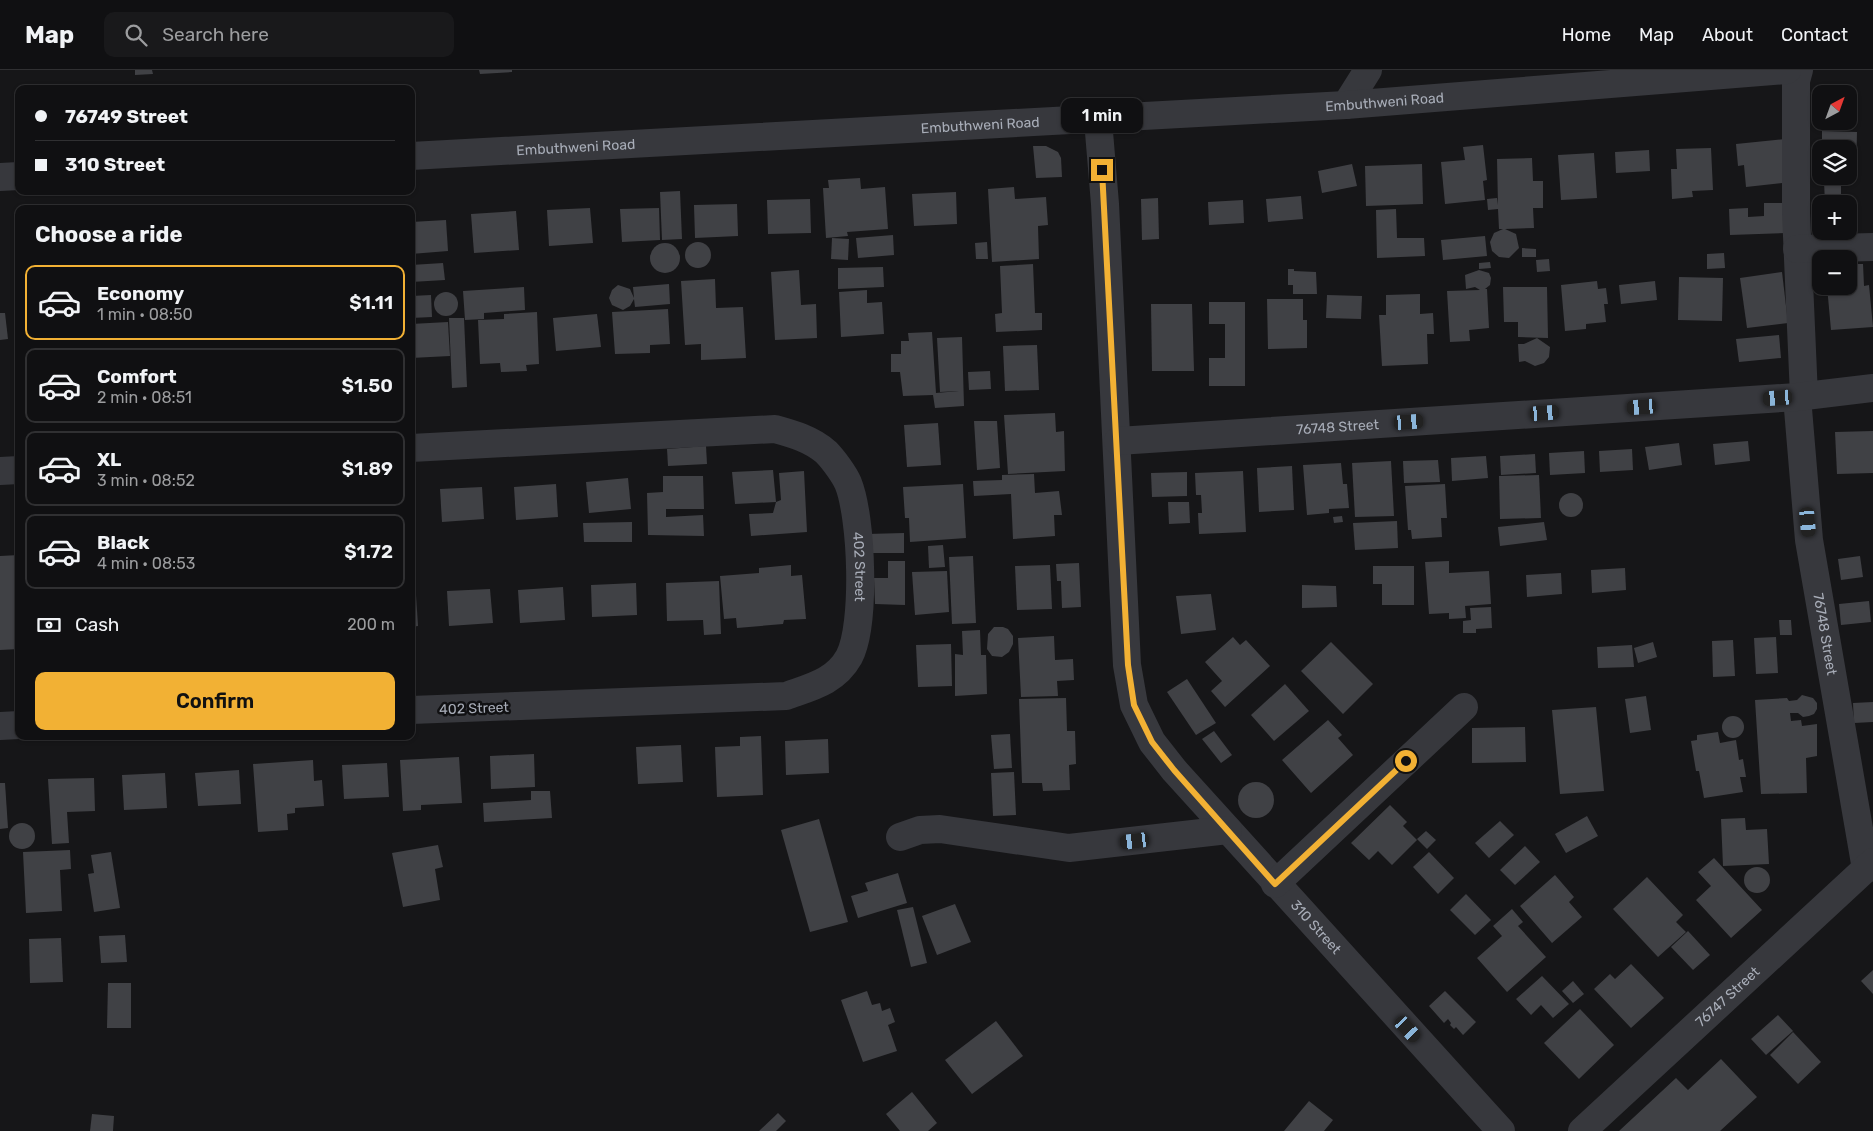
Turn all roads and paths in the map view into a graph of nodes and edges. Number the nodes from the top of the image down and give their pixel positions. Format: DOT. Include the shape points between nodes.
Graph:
graph roads {
  1 [pos="1368,70"];
  2 [pos="1787,70"];
  3 [pos="1799,70"];
  4 [pos="1346,105"];
  5 [pos="1098,120"];
  6 [pos="415,156"];
  7 [pos="15,176"];
  8 [pos="0,177"];
  9 [pos="1873,248"];
  10 [pos="1797,249"];
  11 [pos="1873,388"];
  12 [pos="1800,396"];
  13 [pos="1118,441"];
  14 [pos="415,448"];
  15 [pos="15,470"];
  16 [pos="0,472"];
  17 [pos="1464,707"];
  18 [pos="415,710"];
  19 [pos="0,726"];
  20 [pos="15,726"];
  21 [pos="1228,830"];
  22 [pos="900,838"];
  23 [pos="1870,866"];
  24 [pos="1275,884"];
  25 [pos="1502,1131"];
  26 [pos="1582,1131"];
  1 -- 4 [label="street"];
  2 -- 4 [label="street, Embuthweni Road"];
  3 -- 10 [label="street" via="1796,81"];
  4 -- 5 [label="street, Embuthweni Road"];
  5 -- 6 [label="street, Embuthweni Road"];
  5 -- 13 [label="street, 310 Street"];
  7 -- 8 [label="street"];
  9 -- 10 [label="street"];
  10 -- 12 [label="street"];
  11 -- 12 [label="street, 76748 Street"];
  12 -- 13 [label="street, 76748 Street"];
  12 -- 23 [label="street, 76748 Street" via="1809,540"];
  13 -- 21 [label="street, 310 Street" via="1128,665 1134,705 1152,742"];
  14 -- 18 [label="street, 402 Street" via="775,428 803,437 826,453 848,483 860,568 858,622 849,657 826,682 786,696"];
  15 -- 16 [label="street"];
  17 -- 24 [label="street"];
  19 -- 20 [label="street"];
  21 -- 22 [label="street" via="1069,848 940,829 920,830"];
  21 -- 24 [label="street, 310 Street"];
  23 -- 26 [label="street, 76747 Street"];
  24 -- 25 [label="street, 310 Street"];
}
